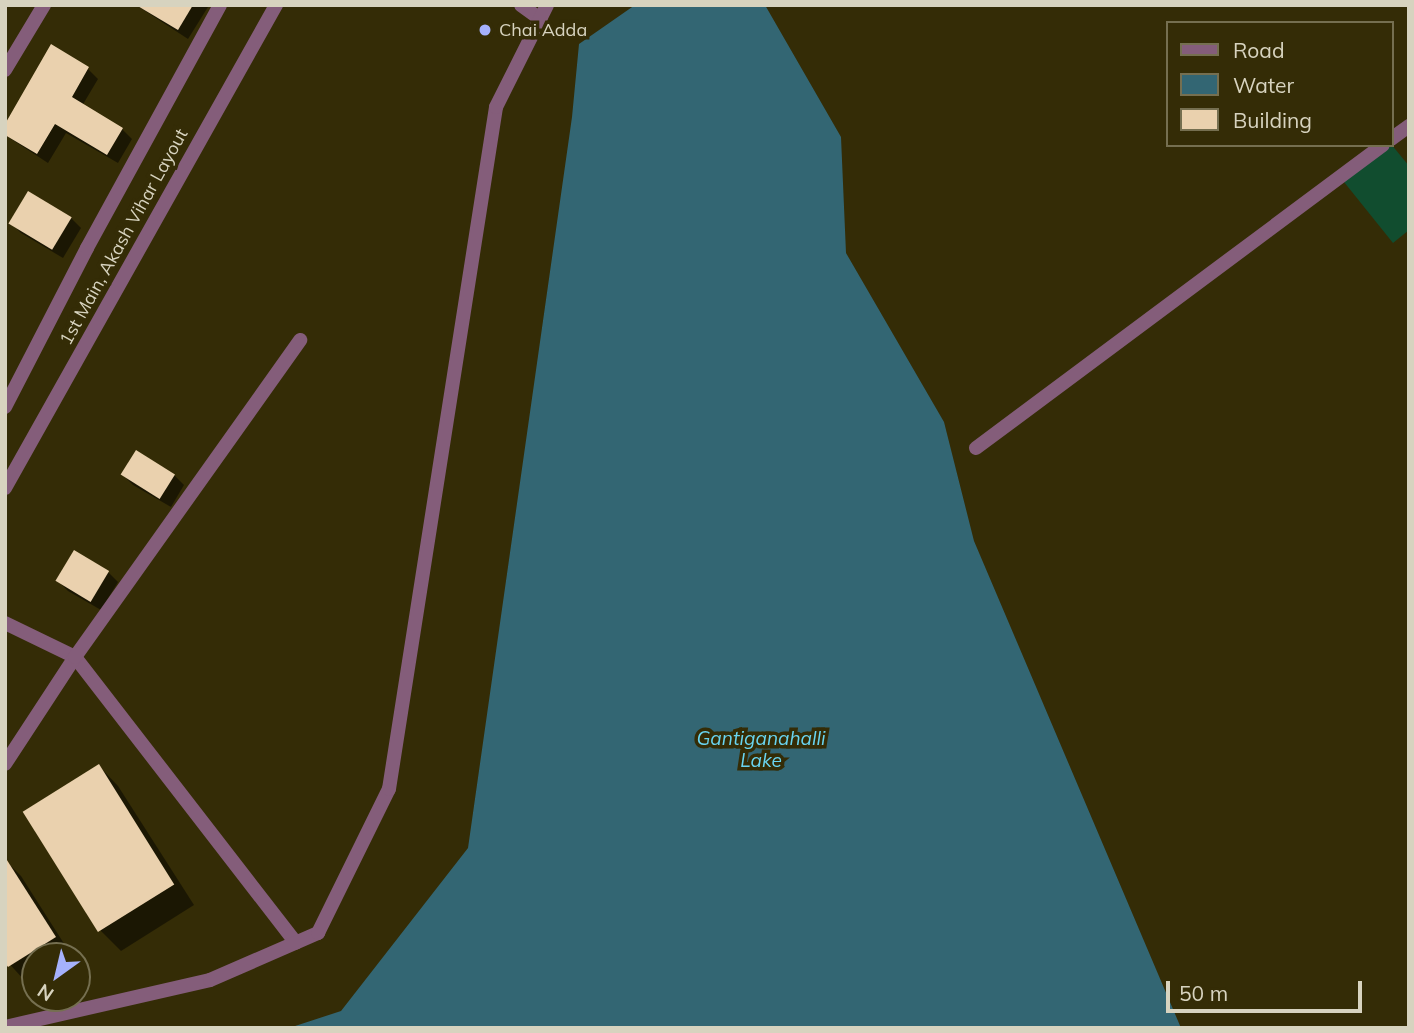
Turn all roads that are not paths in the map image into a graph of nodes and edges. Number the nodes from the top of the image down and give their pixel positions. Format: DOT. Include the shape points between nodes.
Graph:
graph roads {
  1 [pos="44,5"];
  2 [pos="220,5"];
  3 [pos="276,5"];
  4 [pos="521,5"];
  5 [pos="547,5"];
  6 [pos="540,19"];
  7 [pos="5,70"];
  8 [pos="1409,126"];
  9 [pos="1393,138"];
  10 [pos="1380,147"];
  11 [pos="300,340"];
  12 [pos="5,407"];
  13 [pos="976,448"];
  14 [pos="5,488"];
  15 [pos="5,623"];
  16 [pos="75,657"];
  17 [pos="5,764"];
  18 [pos="296,943"];
  19 [pos="5,1027"];
  1 -- 7 [label="street"];
  2 -- 12 [label="street" via="86,248"];
  3 -- 14 [label="street, 1st Main, Akash Vihar Layout"];
  4 -- 6 [label="street"];
  5 -- 6 [label="street"];
  6 -- 18 [label="street" via="496,107 388,789 318,933"];
  8 -- 9 [label="street"];
  10 -- 13 [label="street"];
  11 -- 16 [label="street"];
  15 -- 16 [label="street"];
  16 -- 17 [label="street"];
  16 -- 18 [label="street"];
  18 -- 19 [label="street" via="210,980"];
}
